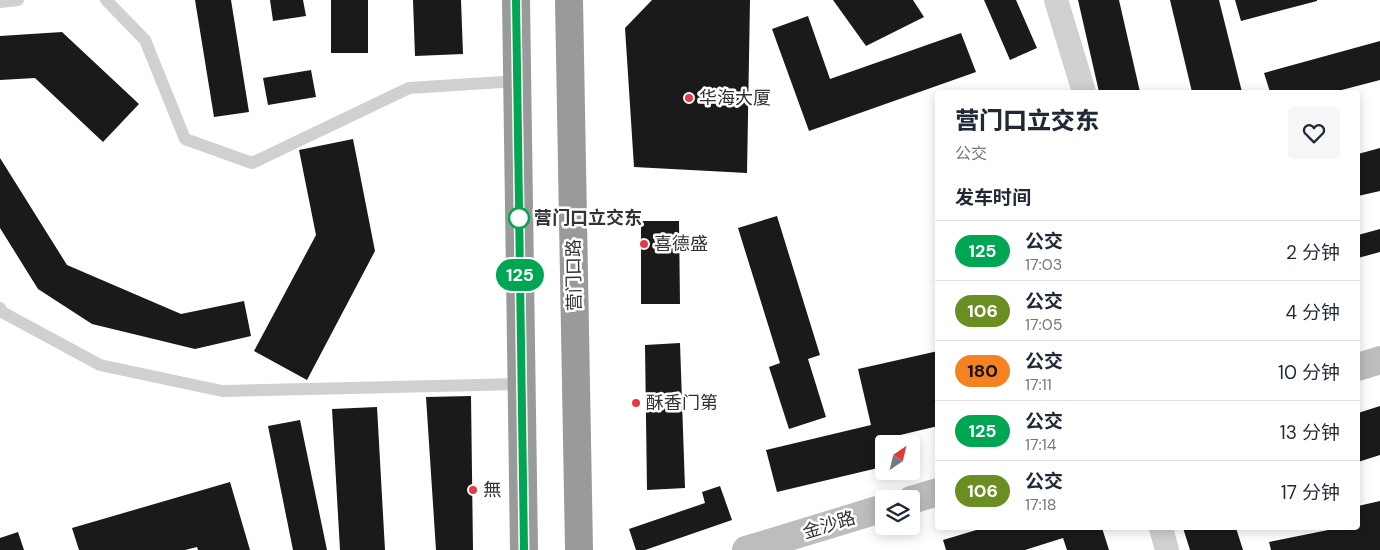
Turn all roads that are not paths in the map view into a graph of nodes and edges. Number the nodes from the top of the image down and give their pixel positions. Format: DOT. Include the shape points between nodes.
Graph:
graph roads {
  1 [pos="18,0"];
  2 [pos="106,0"];
  3 [pos="516,0"];
  4 [pos="569,0"];
  5 [pos="1056,0"];
  6 [pos="0,2"];
  7 [pos="517,81"];
  8 [pos="1083,90"];
  9 [pos="0,308"];
  10 [pos="1380,360"];
  11 [pos="1360,366"];
  12 [pos="522,384"];
  13 [pos="935,493"];
  14 [pos="920,497"];
  15 [pos="875,511"];
  16 [pos="1162,530"];
  17 [pos="524,550"];
  18 [pos="579,550"];
  19 [pos="746,550"];
  20 [pos="1167,550"];
  1 -- 6 [label="lane"];
  2 -- 7 [label="lane" via="145,40 185,138 252,163 409,88"];
  3 -- 7 [label="highway"];
  4 -- 18 [label="highway, 营门口路"];
  5 -- 8 [label="street"];
  7 -- 12 [label="highway"];
  9 -- 12 [label="lane" via="100,365 222,391"];
  10 -- 11 [label="street"];
  12 -- 17 [label="highway"];
  13 -- 14 [label="street"];
  15 -- 19 [label="street, 金沙路"];
  16 -- 20 [label="street"];
}
